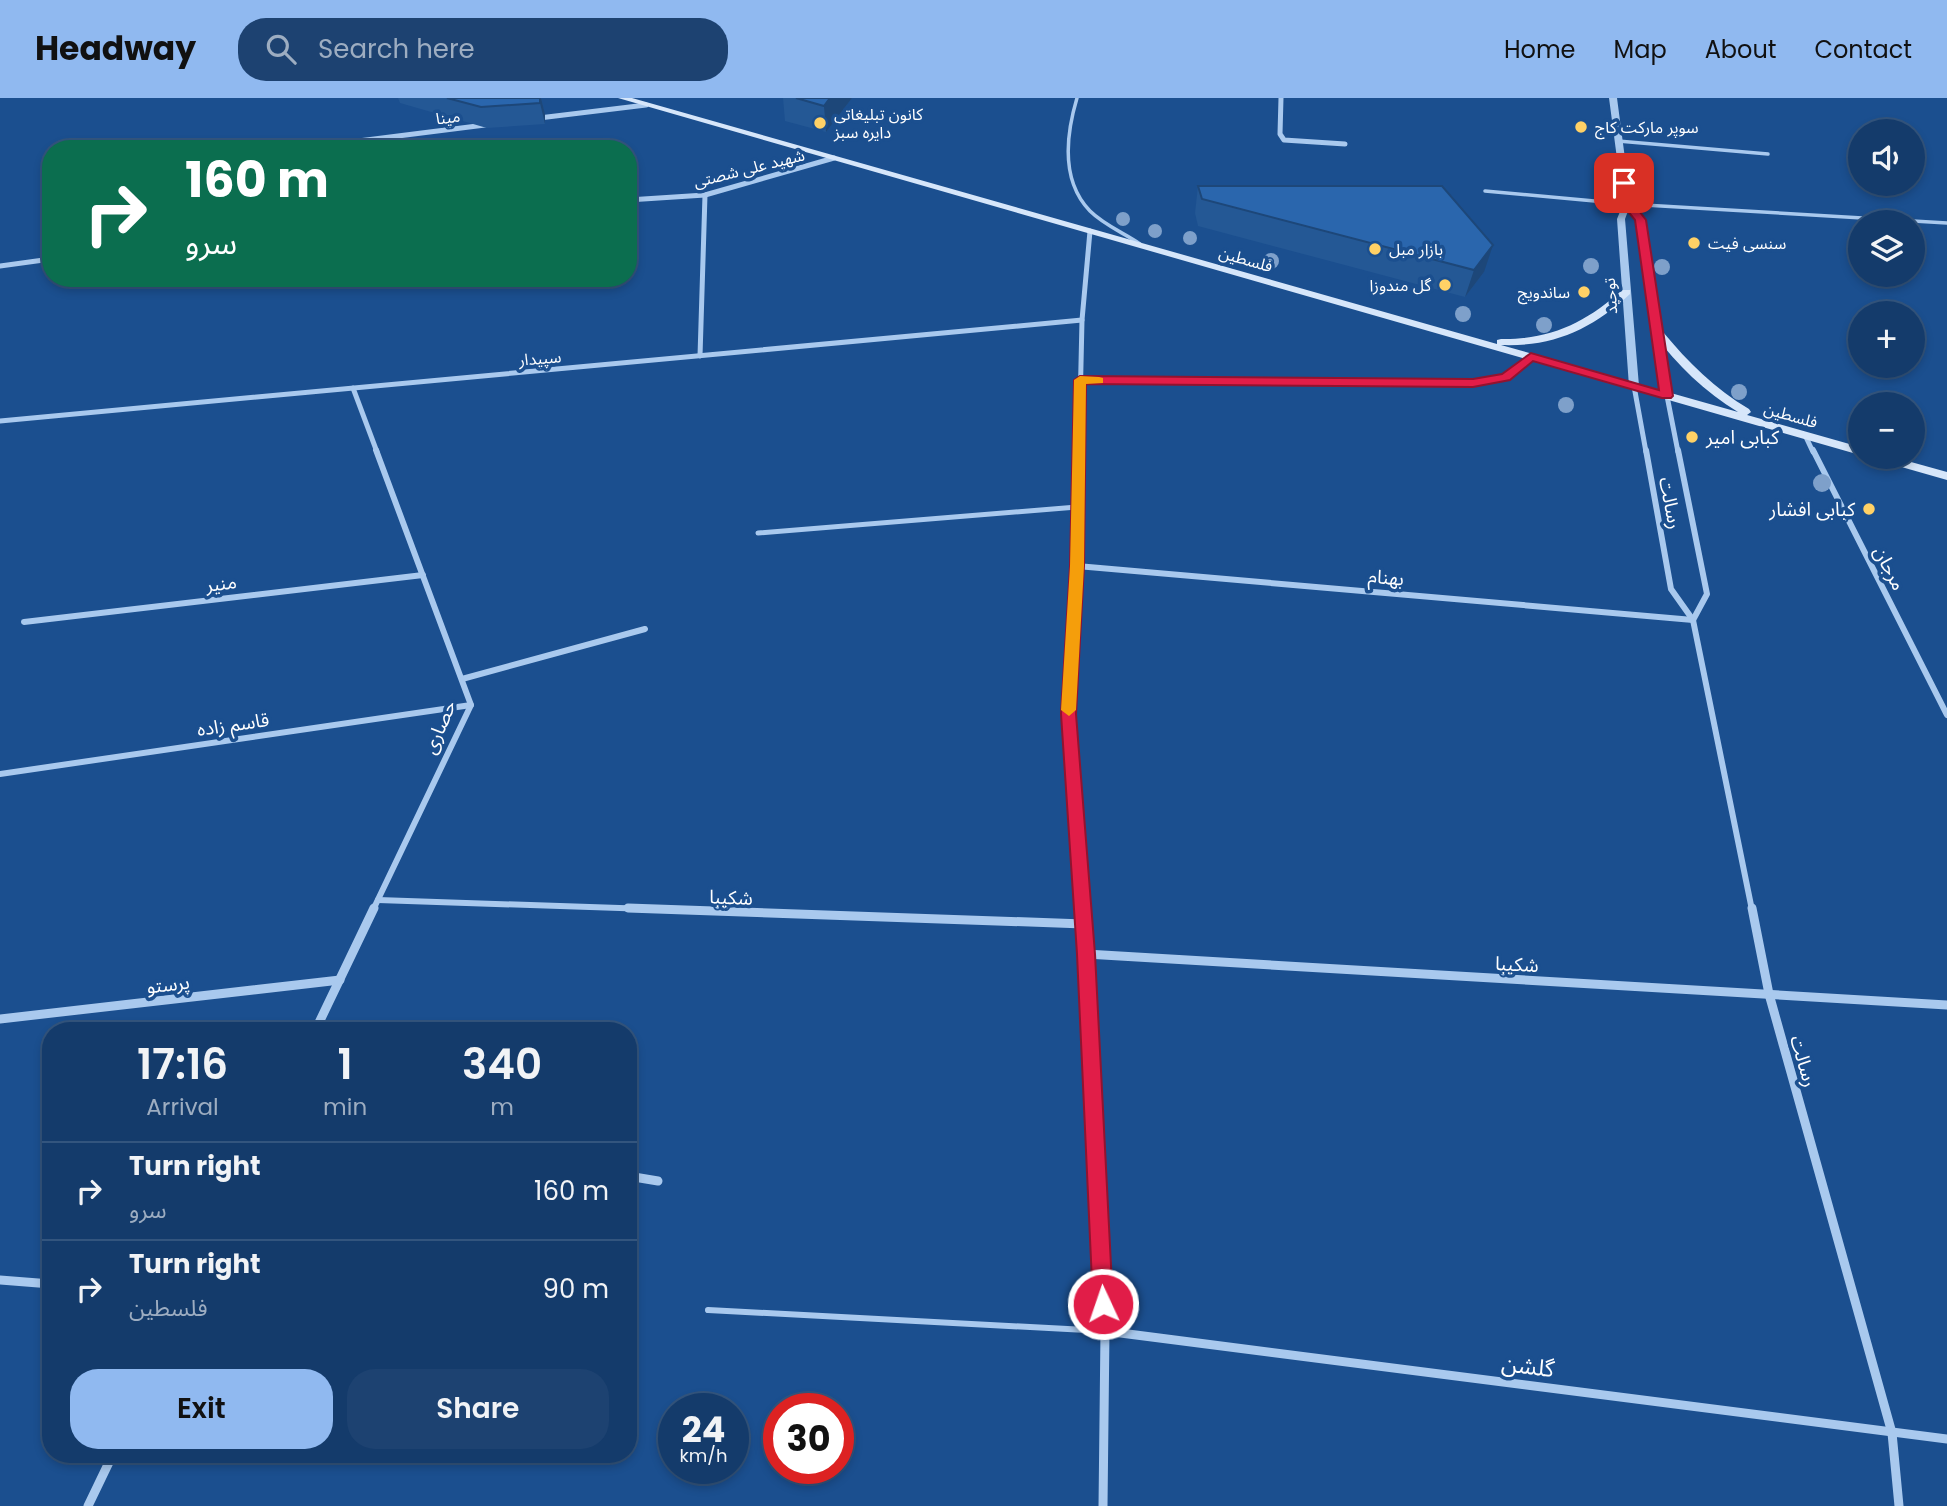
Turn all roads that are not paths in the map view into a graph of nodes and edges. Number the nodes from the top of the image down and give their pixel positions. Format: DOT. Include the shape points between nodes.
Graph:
graph roads {
  1 [pos="622,98"];
  2 [pos="1077,98"];
  3 [pos="1281,98"];
  4 [pos="1613,98"];
  5 [pos="646,105"];
  6 [pos="538,118"];
  7 [pos="497,123"];
  8 [pos="365,140"];
  9 [pos="1618,141"];
  10 [pos="1345,144"];
  11 [pos="1768,154"];
  12 [pos="834,158"];
  13 [pos="1485,191"];
  14 [pos="705,195"];
  15 [pos="637,199"];
  16 [pos="1627,204"];
  17 [pos="1947,223"];
  18 [pos="1090,231"];
  19 [pos="1145,247"];
  20 [pos="42,260"];
  21 [pos="0,266"];
  22 [pos="1626,292"];
  23 [pos="1082,320"];
  24 [pos="1659,334"];
  25 [pos="1469,339"];
  26 [pos="700,356"];
  27 [pos="1531,357"];
  28 [pos="1080,380"];
  29 [pos="1633,386"];
  30 [pos="352,388"];
  31 [pos="1667,396"];
  32 [pos="0,421"];
  33 [pos="1768,424"];
  34 [pos="1805,435"];
  35 [pos="1848,448"];
  36 [pos="1923,469"];
  37 [pos="1947,476"];
  38 [pos="1077,507"];
  39 [pos="758,533"];
  40 [pos="1077,566"];
  41 [pos="423,575"];
  42 [pos="1693,620"];
  43 [pos="24,622"];
  44 [pos="645,629"];
  45 [pos="462,679"];
  46 [pos="471,705"];
  47 [pos="1947,715"];
  48 [pos="0,774"];
  49 [pos="378,900"];
  50 [pos="1084,924"];
  51 [pos="1086,954"];
  52 [pos="340,980"];
  53 [pos="1769,994"];
  54 [pos="1947,1005"];
  55 [pos="0,1019"];
  56 [pos="320,1022"];
  57 [pos="637,1178"];
  58 [pos="658,1181"];
  59 [pos="0,1280"];
  60 [pos="42,1283"];
  61 [pos="708,1310"];
  62 [pos="1105,1331"];
  63 [pos="1892,1433"];
  64 [pos="1947,1439"];
  65 [pos="109,1463"];
  66 [pos="88,1506"];
  67 [pos="1103,1506"];
  68 [pos="1899,1506"];
  1 -- 5 [label="main road, فلسطین"];
  2 -- 19 [label="lane" via="1067,144 1072,181 1088,210"];
  3 -- 10 [label="street" via="1280,134 1284,140"];
  4 -- 9 [label="street, توحید"];
  5 -- 6 [label="street"];
  5 -- 12 [label="main road, فلسطین"];
  7 -- 8 [label="street, مینا"];
  9 -- 11 [label="lane"];
  9 -- 16 [label="street, توحید"];
  12 -- 14 [label="street, شهید علی شصتی"];
  12 -- 18 [label="main road, فلسطین"];
  13 -- 16 [label="lane"];
  14 -- 15 [label="street, شهید علی شصتی"];
  14 -- 26 [label="street"];
  16 -- 17 [label="lane"];
  16 -- 22 [label="street, توحید" via="1621,219"];
  16 -- 24 [label="street, توحید" via="1640,220"];
  18 -- 19 [label="main road, فلسطین"];
  18 -- 23 [label="street"];
  19 -- 25 [label="main road, فلسطین"];
  20 -- 21 [label="street"];
  22 -- 25 [label="main road" via="1601,315 1564,332 1518,344"];
  22 -- 29 [label="street, توحید"];
  23 -- 26 [label="street, سپیدار"];
  23 -- 28 [label="street"];
  24 -- 31 [label="street, توحید"];
  24 -- 33 [label="main road" via="1721,399"];
  25 -- 27 [label="main road, فلسطین"];
  26 -- 30 [label="street, سپیدار"];
  27 -- 28 [label="street" via="1505,378 1473,383"];
  27 -- 29 [label="main road, فلسطین"];
  28 -- 38 [label="street"];
  29 -- 31 [label="main road, فلسطین"];
  29 -- 42 [label="street, رسالت" via="1671,589"];
  30 -- 32 [label="street, سپیدار"];
  30 -- 41 [label="street, حصاری"];
  31 -- 33 [label="main road, فلسطین"];
  31 -- 42 [label="street, رسالت" via="1707,594"];
  33 -- 34 [label="main road, فلسطین"];
  34 -- 35 [label="main road, فلسطین"];
  34 -- 47 [label="street, مرجان"];
  36 -- 37 [label="main road"];
  38 -- 39 [label="lane"];
  38 -- 40 [label="street"];
  40 -- 42 [label="street, بهنام"];
  40 -- 50 [label="street" via="1068,714"];
  41 -- 43 [label="street, منیر"];
  41 -- 45 [label="street, حصاری"];
  42 -- 53 [label="street, رسالت"];
  44 -- 45 [label="street"];
  45 -- 46 [label="street, حصاری"];
  46 -- 48 [label="street, قاسم زاده"];
  46 -- 49 [label="street, حصاری"];
  49 -- 50 [label="street, شکیبا"];
  49 -- 52 [label="street, حصاری"];
  50 -- 51 [label="street"];
  51 -- 53 [label="street, شکیبا"];
  51 -- 62 [label="street"];
  52 -- 55 [label="street, پرستو"];
  52 -- 56 [label="street, حصاری"];
  53 -- 54 [label="street, شکیبا"];
  53 -- 63 [label="street, رسالت"];
  57 -- 58 [label="street"];
  59 -- 60 [label="street"];
  61 -- 62 [label="lane"];
  62 -- 63 [label="street, گلشن"];
  62 -- 67 [label="street"];
  63 -- 64 [label="street, گلشن"];
  63 -- 68 [label="street, رسالت"];
  65 -- 66 [label="street"];
}
